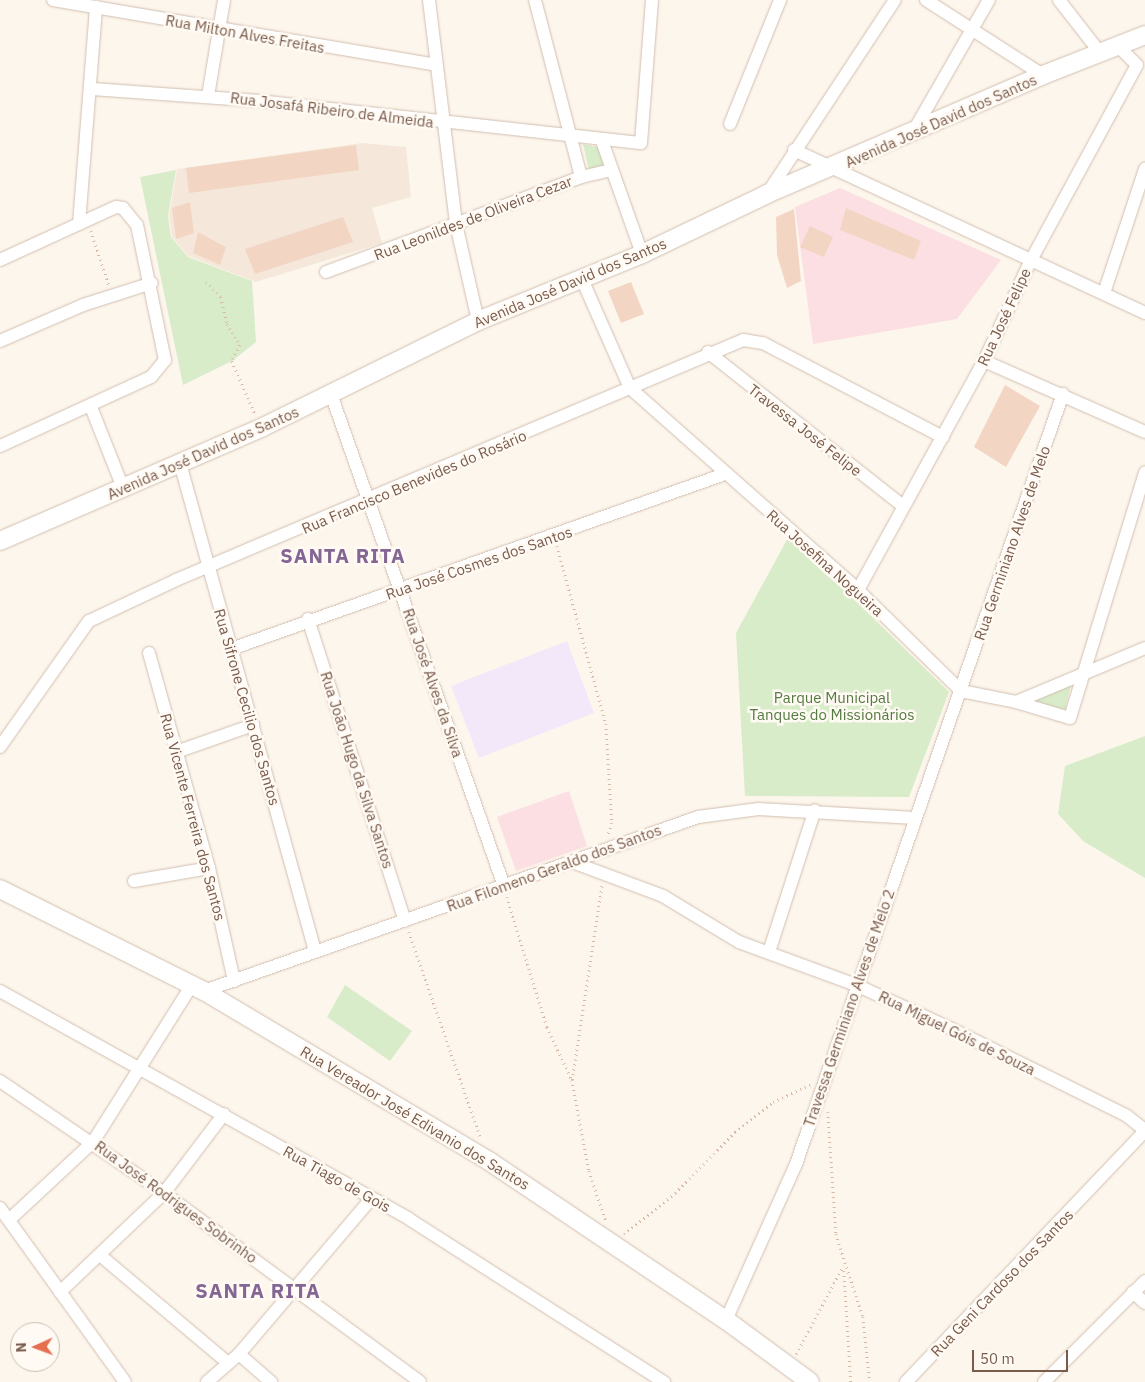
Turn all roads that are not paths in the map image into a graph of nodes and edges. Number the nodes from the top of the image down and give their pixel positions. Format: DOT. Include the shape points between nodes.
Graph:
graph roads {
  1 [pos="53,0"];
  2 [pos="224,0"];
  3 [pos="429,0"];
  4 [pos="535,0"];
  5 [pos="652,0"];
  6 [pos="780,0"];
  7 [pos="895,0"];
  8 [pos="926,0"];
  9 [pos="989,0"];
  10 [pos="1059,0"];
  11 [pos="92,5"];
  12 [pos="972,27"];
  13 [pos="219,31"];
  14 [pos="1145,35"];
  15 [pos="1119,47"];
  16 [pos="1100,54"];
  17 [pos="438,65"];
  18 [pos="1141,66"];
  19 [pos="1043,75"];
  20 [pos="92,89"];
  21 [pos="208,96"];
  22 [pos="445,124"];
  23 [pos="730,124"];
  24 [pos="912,134"];
  25 [pos="571,137"];
  26 [pos="602,141"];
  27 [pos="794,150"];
  28 [pos="832,169"];
  29 [pos="612,170"];
  30 [pos="1145,170"];
  31 [pos="581,177"];
  32 [pos="767,194"];
  33 [pos="83,222"];
  34 [pos="456,224"];
  35 [pos="642,254"];
  36 [pos="0,260"];
  37 [pos="1030,262"];
  38 [pos="326,272"];
  39 [pos="581,277"];
  40 [pos="152,283"];
  41 [pos="1104,292"];
  42 [pos="1145,313"];
  43 [pos="478,321"];
  44 [pos="0,341"];
  45 [pos="708,352"];
  46 [pos="984,361"];
  47 [pos="630,388"];
  48 [pos="332,394"];
  49 [pos="1063,394"];
  50 [pos="91,407"];
  51 [pos="1145,432"];
  52 [pos="943,437"];
  53 [pos="0,446"];
  54 [pos="180,463"];
  55 [pos="1145,472"];
  56 [pos="725,474"];
  57 [pos="123,488"];
  58 [pos="369,502"];
  59 [pos="903,506"];
  60 [pos="0,541"];
  61 [pos="208,570"];
  62 [pos="858,590"];
  63 [pos="400,591"];
  64 [pos="308,619"];
  65 [pos="1145,648"];
  66 [pos="231,649"];
  67 [pos="150,653"];
  68 [pos="1080,676"];
  69 [pos="961,691"];
  70 [pos="1016,702"];
  71 [pos="253,725"];
  72 [pos="0,747"];
  73 [pos="176,752"];
  74 [pos="815,810"];
  75 [pos="915,818"];
  76 [pos="572,862"];
  77 [pos="209,868"];
  78 [pos="134,881"];
  79 [pos="504,886"];
  80 [pos="0,889"];
  81 [pos="405,921"];
  82 [pos="315,951"];
  83 [pos="769,952"];
  84 [pos="234,981"];
  85 [pos="856,985"];
  86 [pos="197,989"];
  87 [pos="0,991"];
  88 [pos="140,1066"];
  89 [pos="0,1081"];
  90 [pos="224,1114"];
  91 [pos="1145,1130"];
  92 [pos="93,1142"];
  93 [pos="164,1193"];
  94 [pos="371,1199"];
  95 [pos="0,1208"];
  96 [pos="9,1220"];
  97 [pos="101,1256"];
  98 [pos="1145,1281"];
  99 [pos="296,1287"];
  100 [pos="60,1292"];
  101 [pos="1133,1292"];
  102 [pos="1145,1303"];
  103 [pos="726,1320"];
  104 [pos="239,1354"];
  105 [pos="227,1362"];
  106 [pos="124,1382"];
  107 [pos="207,1382"];
  108 [pos="271,1382"];
  109 [pos="420,1382"];
  110 [pos="664,1382"];
  111 [pos="810,1382"];
  112 [pos="906,1382"];
  113 [pos="1044,1382"];
  1 -- 11 [label="street, Rua Milton Alves Freitas"];
  2 -- 13 [label="street"];
  3 -- 17 [label="street"];
  4 -- 25 [label="street, Rua Leonildes de Oliveira Cezar"];
  5 -- 26 [label="street, Rua Josafá Ribeiro de Almeida" via="642,143"];
  6 -- 23 [label="street"];
  7 -- 27 [label="street"];
  8 -- 12 [label="street"];
  9 -- 12 [label="street"];
  10 -- 16 [label="street"];
  11 -- 13 [label="street, Rua Milton Alves Freitas"];
  11 -- 20 [label="street"];
  12 -- 19 [label="street"];
  12 -- 24 [label="street"];
  13 -- 17 [label="street, Rua Milton Alves Freitas"];
  13 -- 21 [label="street"];
  14 -- 15 [label="main road, Avenida José David dos Santos"];
  15 -- 16 [label="main road, Avenida José David dos Santos"];
  15 -- 18 [label="street, Rua José Felipe"];
  16 -- 19 [label="main road, Avenida José David dos Santos"];
  17 -- 22 [label="street"];
  18 -- 37 [label="street, Rua José Felipe"];
  19 -- 24 [label="main road, Avenida José David dos Santos"];
  20 -- 21 [label="street, Rua Josafá Ribeiro de Almeida"];
  20 -- 33 [label="street"];
  21 -- 22 [label="street, Rua Josafá Ribeiro de Almeida"];
  22 -- 25 [label="street, Rua Josafá Ribeiro de Almeida"];
  22 -- 34 [label="street"];
  24 -- 28 [label="main road, Avenida José David dos Santos"];
  25 -- 26 [label="street, Rua Josafá Ribeiro de Almeida"];
  25 -- 31 [label="street, Rua Leonildes de Oliveira Cezar"];
  26 -- 29 [label="street"];
  27 -- 28 [label="street"];
  27 -- 32 [label="street"];
  28 -- 32 [label="main road, Avenida José David dos Santos"];
  28 -- 37 [label="street"];
  29 -- 31 [label="street"];
  29 -- 35 [label="street"];
  30 -- 41 [label="street"];
  31 -- 34 [label="street, Rua Leonildes de Oliveira Cezar"];
  32 -- 35 [label="main road, Avenida José David dos Santos"];
  33 -- 36 [label="street"];
  33 -- 40 [label="street" via="116,207 130,214 137,225"];
  34 -- 38 [label="street, Rua Leonildes de Oliveira Cezar"];
  34 -- 43 [label="street"];
  35 -- 39 [label="main road, Avenida José David dos Santos"];
  37 -- 41 [label="street"];
  37 -- 46 [label="street, Rua José Felipe"];
  39 -- 43 [label="main road, Avenida José David dos Santos"];
  39 -- 47 [label="street, Rua Josefina Nogueira"];
  40 -- 44 [label="street"];
  40 -- 50 [label="street" via="165,360 151,377"];
  41 -- 42 [label="street"];
  43 -- 48 [label="main road, Avenida José David dos Santos"];
  45 -- 47 [label="street, Rua Francisco Benevides do Rosário"];
  45 -- 52 [label="street, Rua Francisco Benevides do Rosário" via="743,340 772,347"];
  45 -- 59 [label="street, Travessa José Felipe"];
  46 -- 49 [label="street"];
  46 -- 52 [label="street, Rua José Felipe"];
  47 -- 56 [label="street, Rua Josefina Nogueira"];
  47 -- 58 [label="street, Rua Francisco Benevides do Rosário"];
  48 -- 54 [label="main road, Avenida José David dos Santos"];
  48 -- 58 [label="street, Rua José Alves da Silva"];
  49 -- 51 [label="street"];
  49 -- 69 [label="street, Rua Germiniano Alves de Melo"];
  50 -- 53 [label="street"];
  50 -- 57 [label="street"];
  52 -- 59 [label="street, Rua José Felipe"];
  54 -- 57 [label="main road, Avenida José David dos Santos"];
  54 -- 61 [label="street, Rua Sifrone Cecilio dos Santos"];
  55 -- 68 [label="street"];
  56 -- 62 [label="street, Rua Josefina Nogueira"];
  56 -- 63 [label="street, Rua José Cosmes dos Santos"];
  57 -- 60 [label="main road, Avenida José David dos Santos"];
  58 -- 61 [label="street, Rua Francisco Benevides do Rosário"];
  58 -- 63 [label="street, Rua José Alves da Silva"];
  59 -- 62 [label="street, Rua José Felipe"];
  61 -- 66 [label="street, Rua Sifrone Cecilio dos Santos"];
  61 -- 72 [label="street, Rua Francisco Benevides do Rosário" via="176,580 89,621"];
  62 -- 69 [label="street, Rua Josefina Nogueira"];
  63 -- 64 [label="street, Rua José Cosmes dos Santos"];
  63 -- 79 [label="street, Rua José Alves da Silva"];
  64 -- 66 [label="street, Rua José Cosmes dos Santos"];
  64 -- 81 [label="street, Rua João Hugo da Silva Santos"];
  65 -- 68 [label="street"];
  66 -- 71 [label="street, Rua Sifrone Cecilio dos Santos"];
  67 -- 73 [label="street, Rua Vicente Ferreira dos Santos"];
  68 -- 70 [label="street"];
  68 -- 70 [label="street" via="1070,718"];
  69 -- 70 [label="street"];
  69 -- 75 [label="street, Travessa Germiniano Alves de Melo 2"];
  71 -- 73 [label="street"];
  71 -- 82 [label="street, Rua Sifrone Cecilio dos Santos"];
  73 -- 77 [label="street, Rua Vicente Ferreira dos Santos"];
  74 -- 75 [label="street, Rua Filomeno Geraldo dos Santos"];
  74 -- 76 [label="street, Rua Filomeno Geraldo dos Santos" via="726,811"];
  74 -- 83 [label="street"];
  75 -- 85 [label="street, Travessa Germiniano Alves de Melo 2"];
  76 -- 79 [label="street, Rua Filomeno Geraldo dos Santos"];
  76 -- 83 [label="street, Rua Miguel Góis de Souza" via="663,896 723,935"];
  77 -- 78 [label="street"];
  77 -- 84 [label="street, Rua Vicente Ferreira dos Santos"];
  79 -- 81 [label="street, Rua Filomeno Geraldo dos Santos"];
  80 -- 86 [label="main road, Rua Vereador José Edivanio dos Santos"];
  81 -- 82 [label="street, Rua Filomeno Geraldo dos Santos"];
  82 -- 84 [label="street, Rua Filomeno Geraldo dos Santos"];
  83 -- 85 [label="street, Rua Miguel Góis de Souza"];
  84 -- 86 [label="street, Rua Filomeno Geraldo dos Santos"];
  85 -- 91 [label="street, Rua Miguel Góis de Souza" via="1127,1116"];
  85 -- 103 [label="street, Travessa Germiniano Alves de Melo 2" via="796,1164"];
  86 -- 88 [label="street"];
  86 -- 103 [label="main road, Rua Vereador José Edivanio dos Santos" via="489,1161"];
  87 -- 88 [label="street, Rua Tiago de Gois"];
  88 -- 90 [label="street, Rua Tiago de Gois"];
  88 -- 92 [label="street"];
  89 -- 92 [label="street, Rua José Rodrigues Sobrinho"];
  90 -- 93 [label="street"];
  90 -- 94 [label="street, Rua Tiago de Gois"];
  91 -- 112 [label="street, Rua Geni Cardoso dos Santos"];
  92 -- 93 [label="street, Rua José Rodrigues Sobrinho"];
  92 -- 96 [label="street"];
  93 -- 97 [label="street"];
  93 -- 99 [label="street, Rua José Rodrigues Sobrinho"];
  94 -- 99 [label="street"];
  94 -- 110 [label="street, Rua Tiago de Gois" via="409,1219"];
  95 -- 96 [label="street"];
  96 -- 100 [label="street"];
  97 -- 100 [label="street"];
  97 -- 105 [label="street"];
  98 -- 101 [label="street"];
  99 -- 104 [label="street"];
  99 -- 109 [label="street, Rua José Rodrigues Sobrinho"];
  100 -- 106 [label="street"];
  101 -- 102 [label="street"];
  101 -- 113 [label="street"];
  103 -- 111 [label="main road, Rua Vereador José Edivanio dos Santos"];
  104 -- 105 [label="street"];
  104 -- 108 [label="street"];
  105 -- 107 [label="street"];
}
